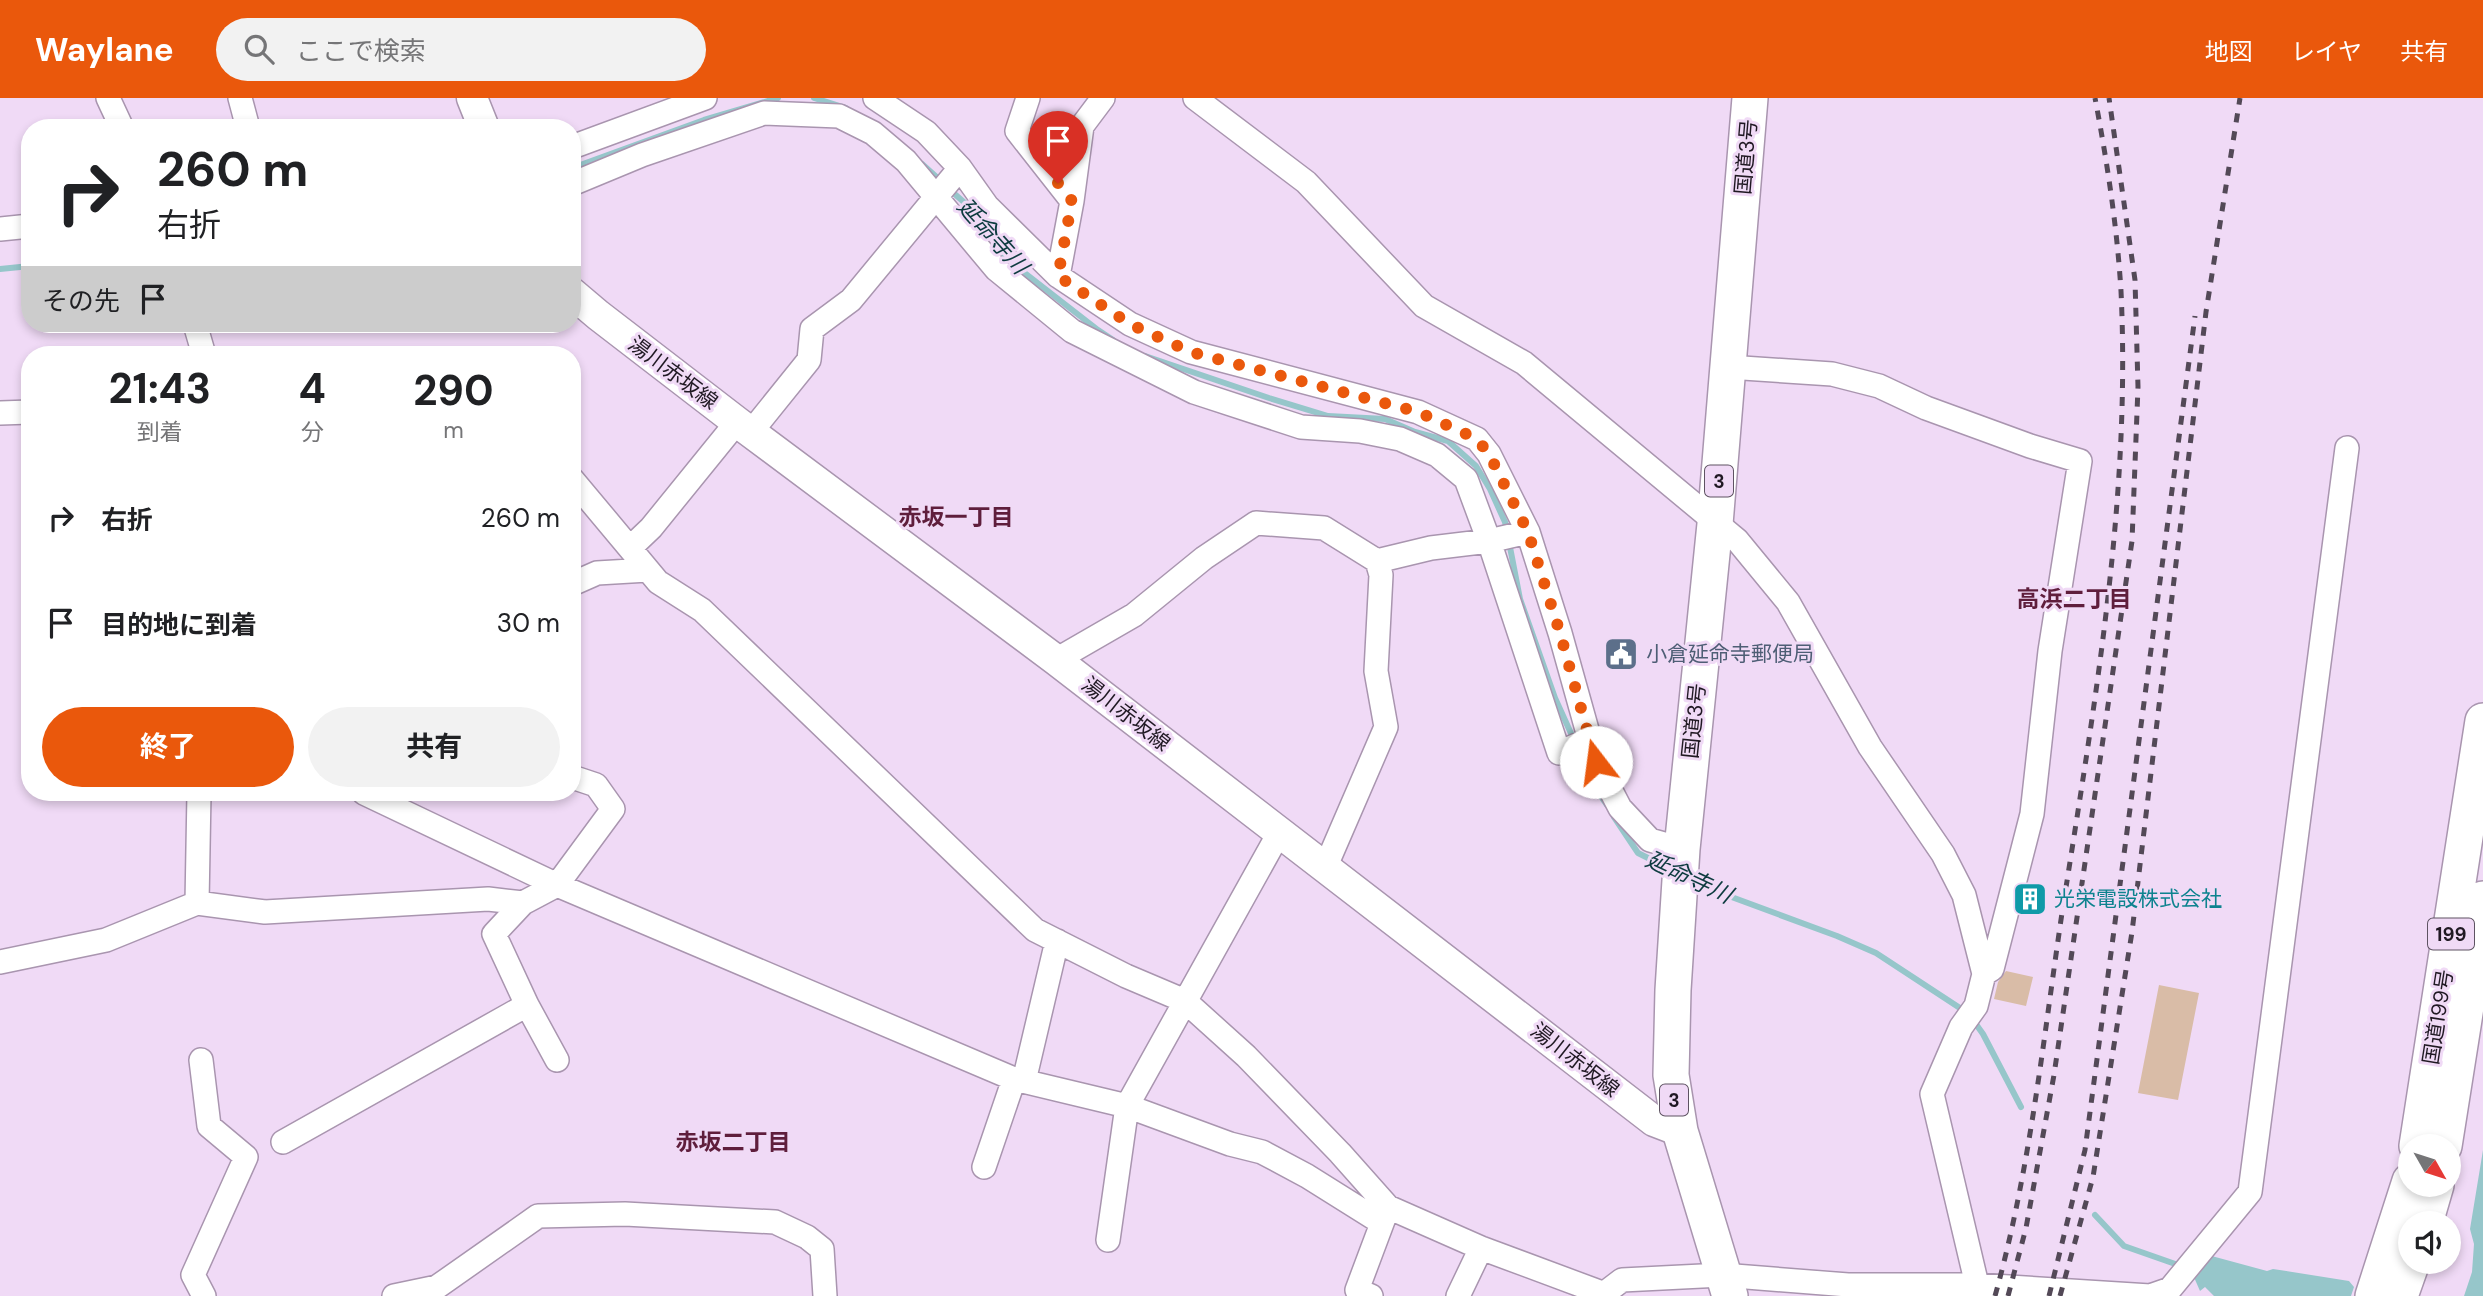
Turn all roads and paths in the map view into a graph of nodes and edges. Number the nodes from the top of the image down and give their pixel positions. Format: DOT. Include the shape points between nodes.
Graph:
graph roads {
  1 [pos="108,98"];
  2 [pos="240,98"];
  3 [pos="472,98"];
  4 [pos="705,98"];
  5 [pos="875,98"];
  6 [pos="1028,98"];
  7 [pos="1103,98"];
  8 [pos="1195,98"];
  9 [pos="1751,98"];
  10 [pos="118,119"];
  11 [pos="246,119"];
  12 [pos="480,119"];
  13 [pos="581,144"];
  14 [pos="960,168"];
  15 [pos="581,180"];
  16 [pos="939,197"];
  17 [pos="1072,201"];
  18 [pos="21,227"];
  19 [pos="0,229"];
  20 [pos="1058,276"];
  21 [pos="581,301"];
  22 [pos="1241,365"];
  23 [pos="1728,367"];
  24 [pos="1225,402"];
  25 [pos="21,412"];
  26 [pos="0,413"];
  27 [pos="744,427"];
  28 [pos="2347,448"];
  29 [pos="581,490"];
  30 [pos="1715,524"];
  31 [pos="1528,532"];
  32 [pos="1489,541"];
  33 [pos="630,548"];
  34 [pos="1377,561"];
  35 [pos="648,570"];
  36 [pos="581,580"];
  37 [pos="1557,624"];
  38 [pos="1518,632"];
  39 [pos="1056,660"];
  40 [pos="2483,721"];
  41 [pos="1590,739"];
  42 [pos="581,780"];
  43 [pos="199,801"];
  44 [pos="381,801"];
  45 [pos="1279,833"];
  46 [pos="1325,868"];
  47 [pos="1681,869"];
  48 [pos="558,885"];
  49 [pos="2483,900"];
  50 [pos="197,903"];
  51 [pos="523,903"];
  52 [pos="1057,941"];
  53 [pos="0,962"];
  54 [pos="1984,974"];
  55 [pos="1185,1001"];
  56 [pos="527,1005"];
  57 [pos="201,1060"];
  58 [pos="557,1060"];
  59 [pos="1019,1080"];
  60 [pos="1127,1106"];
  61 [pos="1680,1131"];
  62 [pos="2419,1134"];
  63 [pos="2446,1134"];
  64 [pos="283,1142"];
  65 [pos="984,1167"];
  66 [pos="2407,1197"];
  67 [pos="1385,1215"];
  68 [pos="1108,1240"];
  69 [pos="1481,1248"];
  70 [pos="2403,1274"];
  71 [pos="1726,1285"];
  72 [pos="1977,1285"];
  73 [pos="2388,1294"];
  74 [pos="1602,1295"];
  75 [pos="204,1296"];
  76 [pos="394,1296"];
  77 [pos="825,1296"];
  78 [pos="1371,1296"];
  79 [pos="1458,1296"];
  1 -- 10 [label="street"];
  2 -- 11 [label="street"];
  3 -- 12 [label="main road"];
  4 -- 13 [label="street"];
  5 -- 14 [label="street" via="926,132"];
  6 -- 17 [label="street" via="1017,131"];
  7 -- 17 [label="street" via="1082,126"];
  8 -- 30 [label="street" via="1306,182 1424,306 1524,363"];
  9 -- 23 [label="highway, 国道3号 / 3"];
  14 -- 16 [label="street"];
  14 -- 20 [label="street" via="987,206"];
  15 -- 16 [label="street" via="764,113 839,117 873,133"];
  16 -- 24 [label="street" via="996,269 1073,331 1194,392"];
  16 -- 27 [label="street" via="851,300 812,329 809,360"];
  17 -- 20 [label="street"];
  18 -- 19 [label="street"];
  20 -- 22 [label="street" via="1130,324 1191,352"];
  21 -- 27 [label="main road, 湯川赤坂線"];
  22 -- 24 [label="street"];
  22 -- 31 [label="street" via="1418,412 1477,439"];
  23 -- 30 [label="highway, 国道3号 / 3"];
  23 -- 54 [label="street" via="1832,373 2080,461 2050,651 2032,814 1992,970"];
  24 -- 32 [label="street" via="1301,426 1400,439 1437,454 1466,479"];
  25 -- 26 [label="street"];
  27 -- 33 [label="street"];
  27 -- 39 [label="main road, 湯川赤坂線"];
  28 -- 72 [label="street" via="2250,1192 2170,1289 2150,1296"];
  29 -- 33 [label="street"];
  30 -- 47 [label="highway, 国道3号 / 3"];
  30 -- 54 [label="street" via="1737,540 1788,602 1870,747 1943,854 1964,895"];
  31 -- 32 [label="street"];
  31 -- 37 [label="street"];
  32 -- 34 [label="street"];
  32 -- 38 [label="street"];
  33 -- 35 [label="street"];
  34 -- 39 [label="street" via="1324,528 1256,523 1134,614"];
  34 -- 46 [label="street" via="1381,575 1376,671 1386,727"];
  35 -- 36 [label="street" via="597,573"];
  35 -- 52 [label="street" via="658,582 702,610 1035,930"];
  37 -- 38 [label="street"];
  37 -- 41 [label="street"];
  38 -- 41 [label="street" via="1559,753"];
  39 -- 45 [label="main road, 湯川赤坂線"];
  40 -- 62 [label="highway, 国道199号 / 199"];
  41 -- 47 [label="street" via="1596,762 1620,808"];
  42 -- 48 [label="street" via="596,785 613,809"];
  43 -- 50 [label="street"];
  44 -- 48 [label="street"];
  45 -- 46 [label="main road, 湯川赤坂線"];
  45 -- 55 [label="street"];
  46 -- 61 [label="main road, 湯川赤坂線" via="1654,1121"];
  47 -- 61 [label="highway, 国道3号 / 3" via="1671,1075"];
  48 -- 51 [label="street"];
  48 -- 59 [label="street"];
  49 -- 63 [label="highway, 国道199号 / 199"];
  50 -- 51 [label="street" via="265,912 488,899"];
  50 -- 53 [label="street" via="106,940"];
  51 -- 56 [label="street" via="494,934"];
  52 -- 55 [label="street"];
  52 -- 59 [label="street"];
  54 -- 72 [label="street" via="1976,1006 1961,1027 1932,1094"];
  55 -- 60 [label="street"];
  55 -- 67 [label="street" via="1340,1153"];
  56 -- 58 [label="street"];
  56 -- 64 [label="street"];
  57 -- 75 [label="street" via="209,1126 246,1157 193,1275"];
  59 -- 60 [label="street"];
  59 -- 65 [label="street"];
  60 -- 67 [label="street" via="1262,1152"];
  60 -- 68 [label="street"];
  61 -- 71 [label="highway, 国道3号 / 3"];
  66 -- 73 [label="highway"];
  67 -- 69 [label="street"];
  67 -- 78 [label="street" via="1357,1290"];
  69 -- 74 [label="street"];
  69 -- 79 [label="street"];
  70 -- 73 [label="highway"];
  71 -- 72 [label="street"];
  71 -- 74 [label="street" via="1622,1280"];
  76 -- 77 [label="street" via="437,1287 538,1216 625,1214 775,1222 822,1249"];
}
